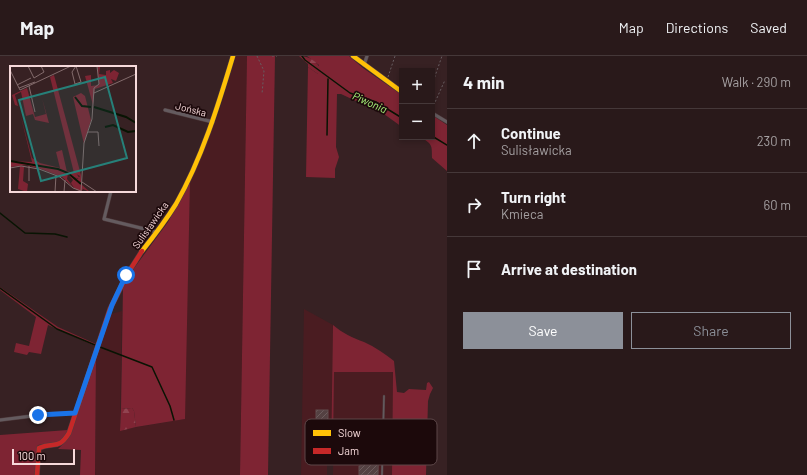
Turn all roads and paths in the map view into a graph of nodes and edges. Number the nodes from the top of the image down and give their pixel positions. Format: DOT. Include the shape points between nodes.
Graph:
graph roads {
  1 [pos="233,56"];
  2 [pos="257,56"];
  3 [pos="272,56"];
  4 [pos="277,56"];
  5 [pos="353,56"];
  6 [pos="367,56"];
  7 [pos="395,56"];
  8 [pos="442,56"];
  9 [pos="364,65"];
  10 [pos="435,76"];
  11 [pos="445,80"];
  12 [pos="386,81"];
  13 [pos="399,90"];
  14 [pos="262,94"];
  15 [pos="434,104"];
  16 [pos="165,110"];
  17 [pos="435,115"];
  18 [pos="213,122"];
  19 [pos="447,122"];
  20 [pos="111,192"];
  21 [pos="157,232"];
  22 [pos="384,396"];
  23 [pos="75,413"];
  24 [pos="383,419"];
  25 [pos="0,420"];
  26 [pos="382,465"];
  27 [pos="37,475"];
  28 [pos="382,475"];
  1 -- 18 [label="street, Sulisławicka"];
  2 -- 14 [label="path" via="264,71"];
  3 -- 4 [label="path"];
  5 -- 9 [label="street"];
  6 -- 9 [label="street"];
  7 -- 12 [label="path"];
  8 -- 10 [label="path"];
  9 -- 12 [label="street"];
  11 -- 15 [label="path"];
  12 -- 13 [label="street"];
  16 -- 18 [label="street, Jońska"];
  17 -- 19 [label="street"];
  18 -- 21 [label="street, Sulisławicka" via="182,192"];
  20 -- 21 [label="street" via="104,219"];
  21 -- 23 [label="street, Sulisławicka" via="126,275 118,292"];
  22 -- 24 [label="lane"];
  23 -- 25 [label="street"];
  23 -- 27 [label="street, Sulisławicka" via="69,433 62,443 39,448"];
  26 -- 28 [label="lane"];
}
